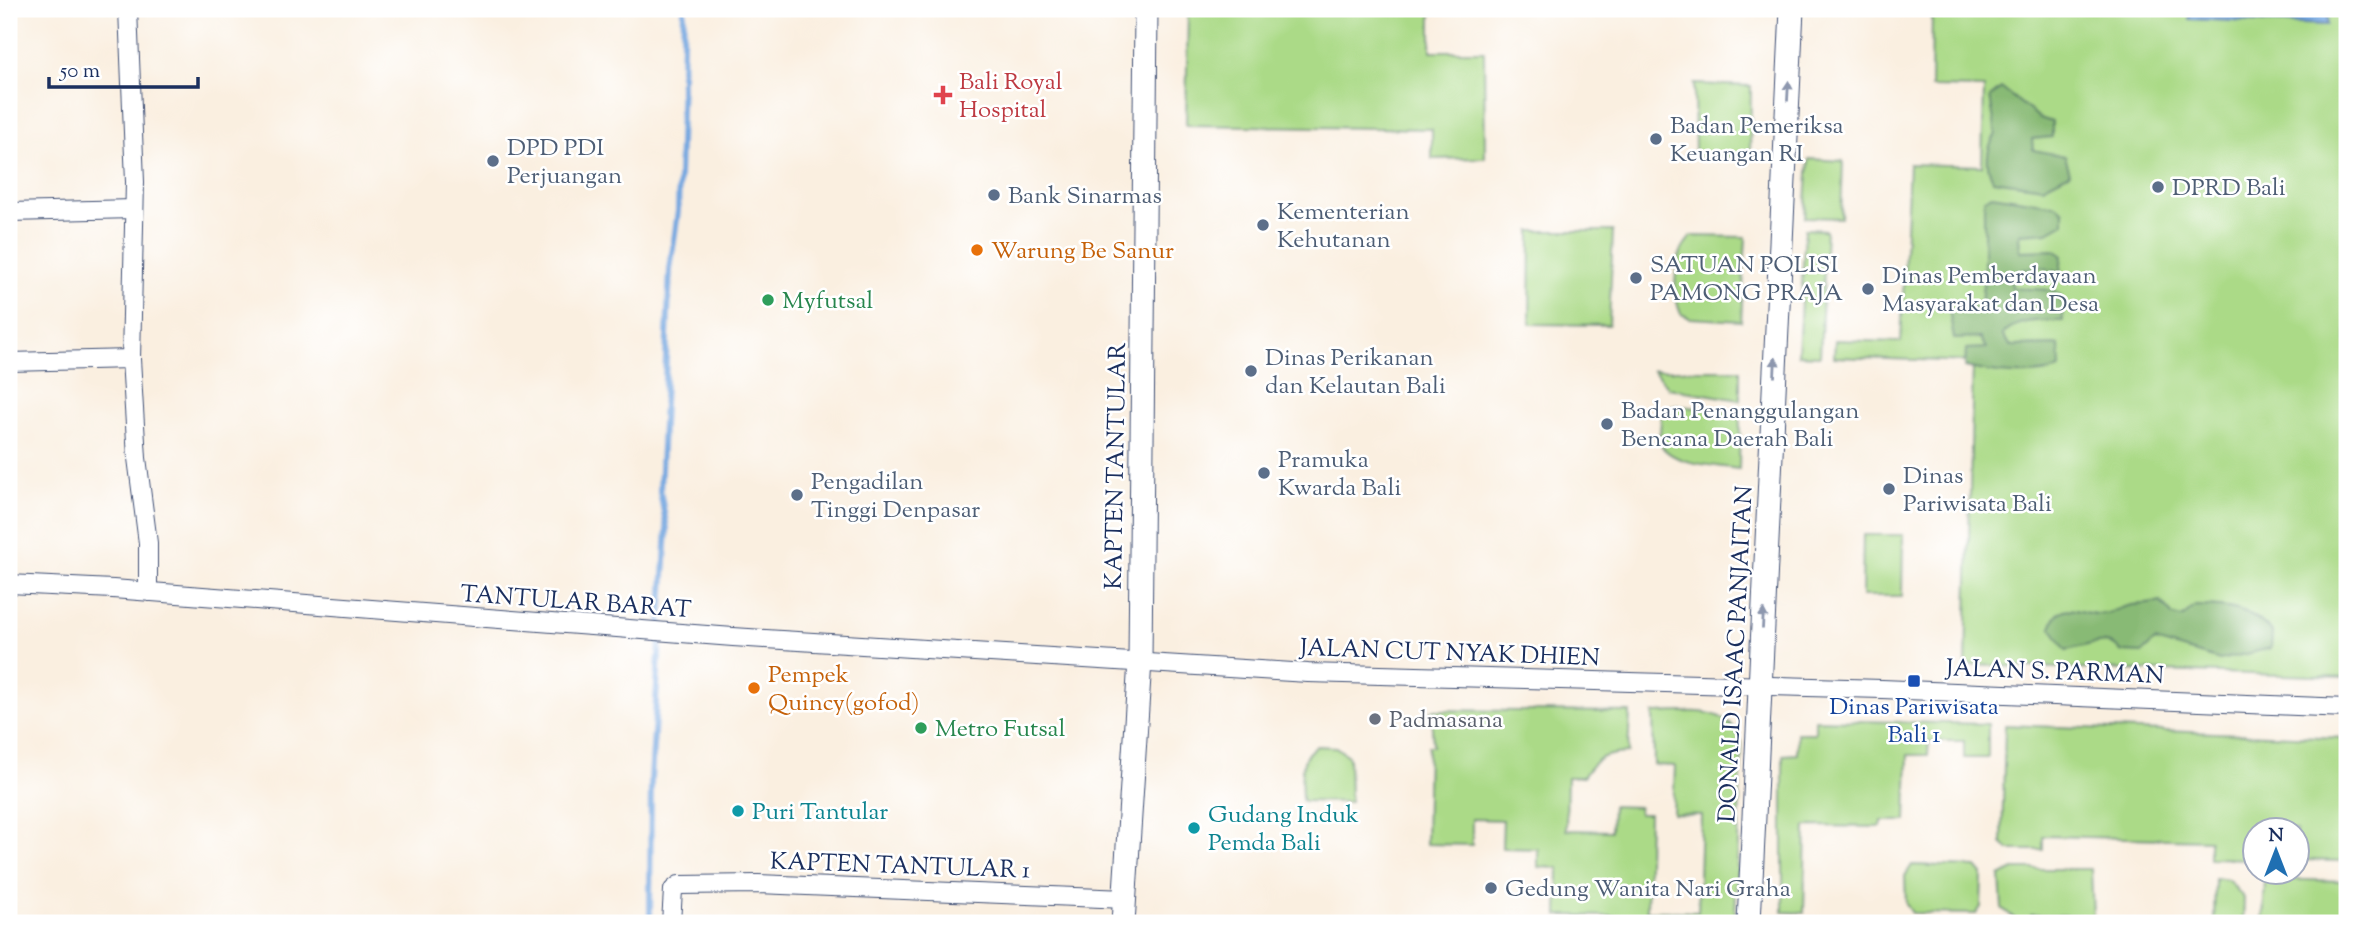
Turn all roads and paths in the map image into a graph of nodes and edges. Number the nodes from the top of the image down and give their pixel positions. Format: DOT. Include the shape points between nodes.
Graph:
graph roads {
  1 [pos="128,9"];
  2 [pos="1146,9"];
  3 [pos="1792,9"];
  4 [pos="134,209"];
  5 [pos="9,212"];
  6 [pos="131,359"];
  7 [pos="9,362"];
  8 [pos="9,584"];
  9 [pos="148,592"];
  10 [pos="1139,661"];
  11 [pos="1760,687"];
  12 [pos="2347,708"];
  13 [pos="1117,899"];
  14 [pos="671,923"];
  15 [pos="1124,923"];
  16 [pos="1749,923"];
  1 -- 4 [label="street"];
  2 -- 10 [label="street, KAPTEN TANTULAR"];
  11 -- 3 [label="street, DONALD ISAAC PANJAITAN, one-way"];
  4 -- 5 [label="street"];
  4 -- 6 [label="street"];
  6 -- 7 [label="street"];
  6 -- 9 [label="street" via="148,543"];
  8 -- 9 [label="street, TANTULAR BARAT"];
  9 -- 10 [label="street, TANTULAR BARAT" via="685,634"];
  10 -- 11 [label="street, JALAN CUT NYAK DHIEN" via="1308,673"];
  10 -- 13 [label="street, KAPTEN TANTULAR"];
  11 -- 12 [label="street, JALAN S. PARMAN"];
  11 -- 16 [label="street, DONALD ISAAC PANJAITAN"];
  13 -- 14 [label="street, KAPTEN TANTULAR 1" via="758,884 679,885 673,890"];
  13 -- 15 [label="street, KAPTEN TANTULAR"];
}
